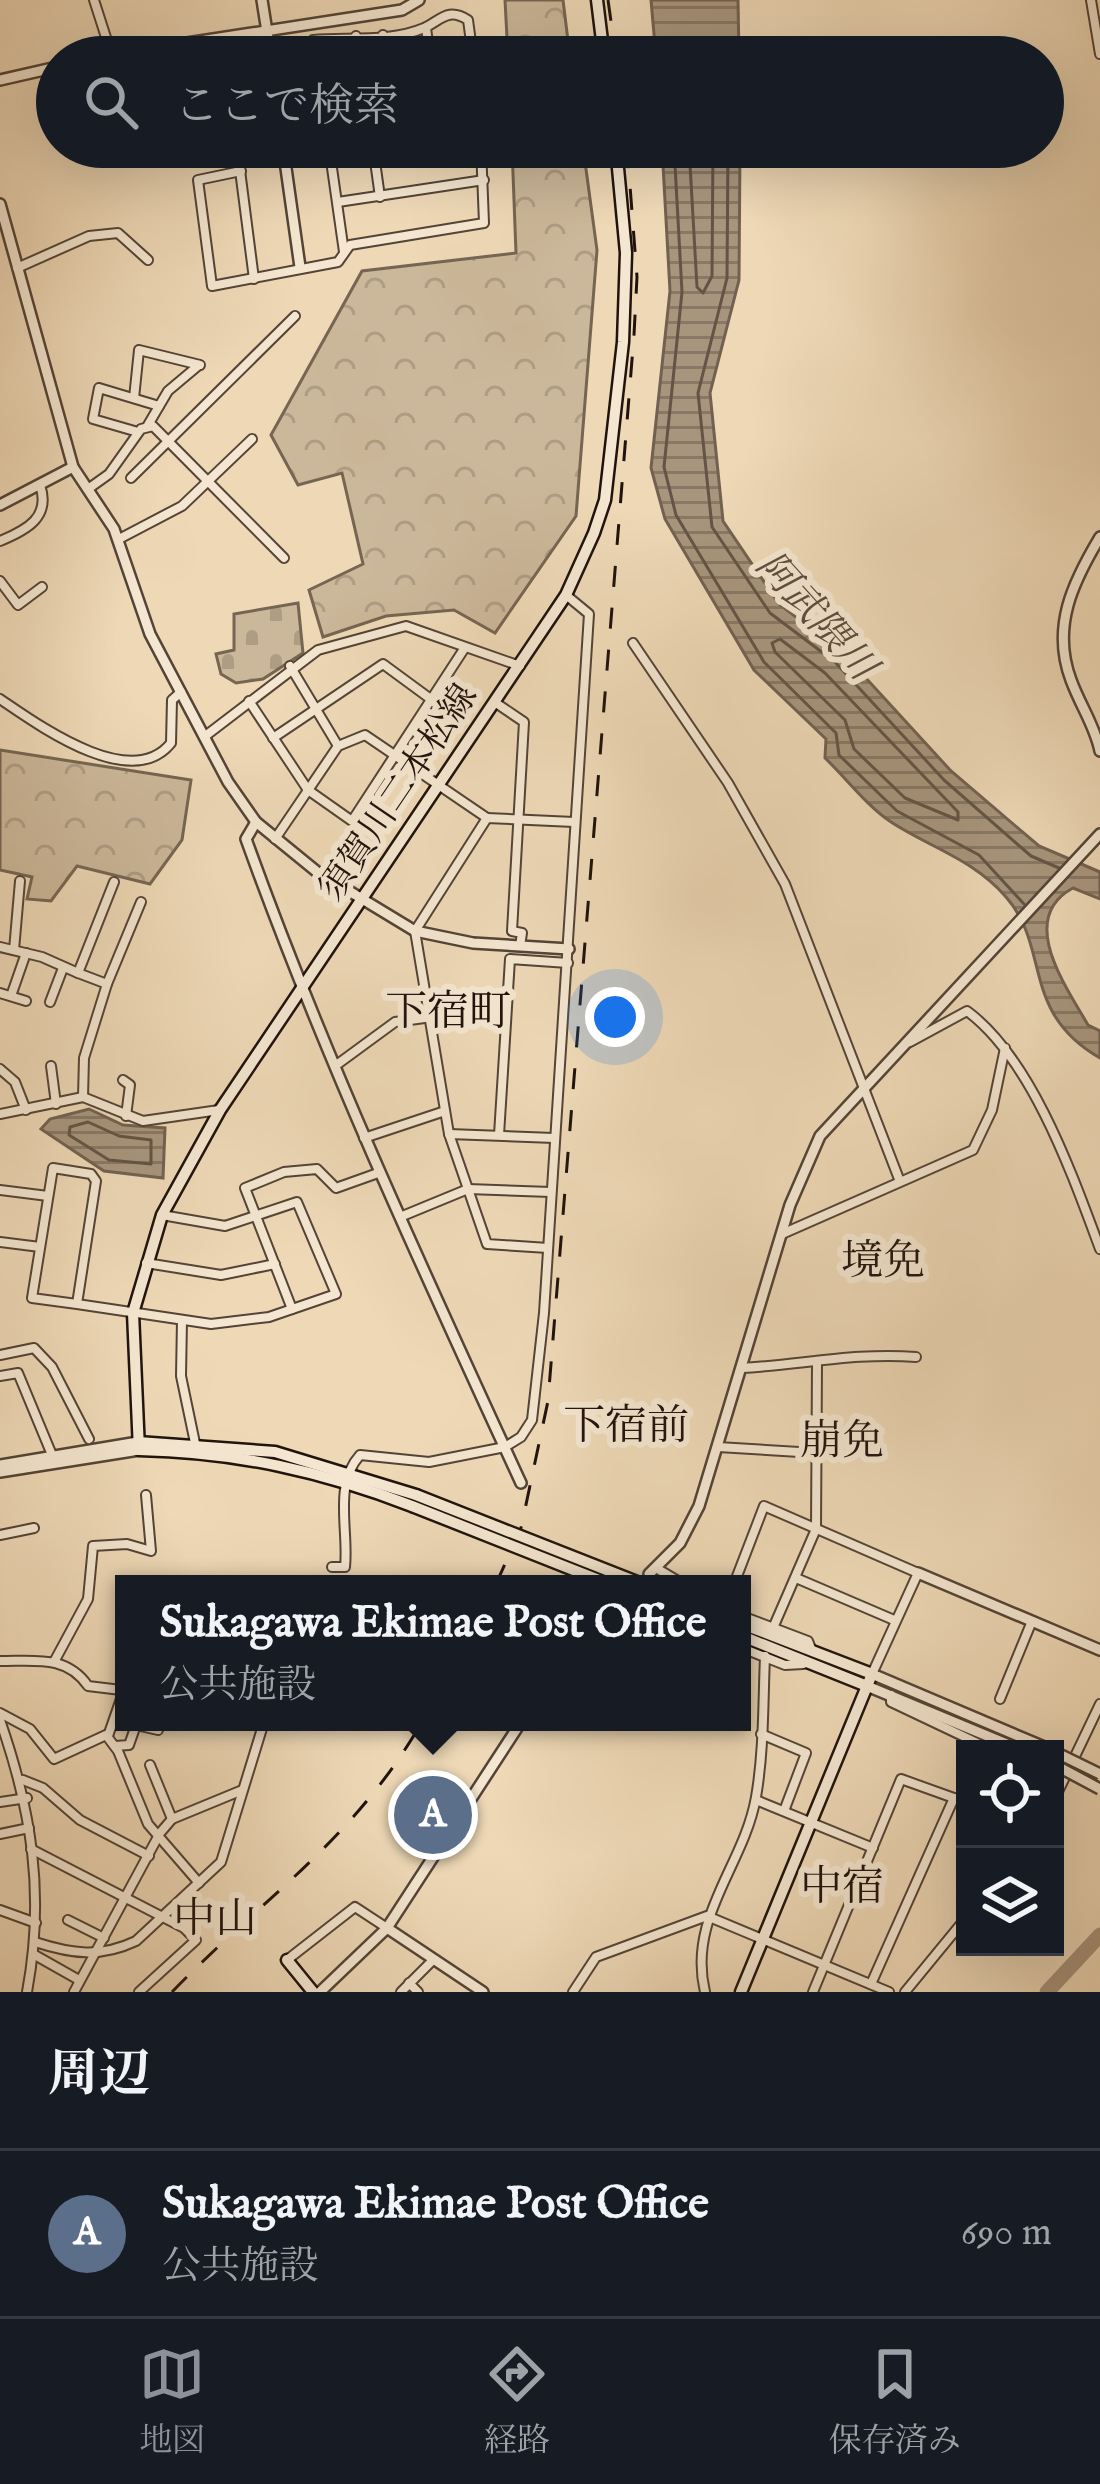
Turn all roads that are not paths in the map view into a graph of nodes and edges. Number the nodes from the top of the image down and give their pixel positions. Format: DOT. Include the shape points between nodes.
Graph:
graph roads {
  1 [pos="94,0"];
  2 [pos="262,0"];
  3 [pos="419,0"];
  4 [pos="597,0"];
  5 [pos="1091,0"];
  6 [pos="426,28"];
  7 [pos="266,29"];
  8 [pos="383,35"];
  9 [pos="106,36"];
  10 [pos="221,36"];
  11 [pos="267,36"];
  12 [pos="356,36"];
  13 [pos="427,36"];
  14 [pos="470,36"];
  15 [pos="601,36"];
  16 [pos="1100,54"];
  17 [pos="36,72"];
  18 [pos="0,80"];
  19 [pos="240,168"];
  20 [pos="286,168"];
  21 [pos="332,168"];
  22 [pos="376,168"];
  23 [pos="483,168"];
  24 [pos="618,168"];
  25 [pos="241,172"];
  26 [pos="484,180"];
  27 [pos="380,197"];
  28 [pos="338,202"];
  29 [pos="0,204"];
  30 [pos="344,253"];
  31 [pos="148,260"];
  32 [pos="300,267"];
  33 [pos="15,268"];
  34 [pos="254,279"];
  35 [pos="295,316"];
  36 [pos="134,398"];
  37 [pos="159,406"];
  38 [pos="148,425"];
  39 [pos="138,432"];
  40 [pos="252,439"];
  41 [pos="169,442"];
  42 [pos="73,466"];
  43 [pos="131,478"];
  44 [pos="205,482"];
  45 [pos="40,485"];
  46 [pos="88,489"];
  47 [pos="0,505"];
  48 [pos="1100,537"];
  49 [pos="119,539"];
  50 [pos="0,541"];
  51 [pos="284,558"];
  52 [pos="0,581"];
  53 [pos="42,587"];
  54 [pos="566,595"];
  55 [pos="633,643"];
  56 [pos="464,650"];
  57 [pos="290,666"];
  58 [pos="520,666"];
  59 [pos="181,692"];
  60 [pos="0,699"];
  61 [pos="432,700"];
  62 [pos="249,701"];
  63 [pos="496,704"];
  64 [pos="317,709"];
  65 [pos="204,737"];
  66 [pos="273,738"];
  67 [pos="338,746"];
  68 [pos="1100,751"];
  69 [pos="393,757"];
  70 [pos="441,785"];
  71 [pos="308,790"];
  72 [pos="487,818"];
  73 [pos="520,820"];
  74 [pos="575,822"];
  75 [pos="256,823"];
  76 [pos="1100,834"];
  77 [pos="275,839"];
  78 [pos="20,881"];
  79 [pos="114,882"];
  80 [pos="364,901"];
  81 [pos="141,902"];
  82 [pos="416,931"];
  83 [pos="520,946"];
  84 [pos="0,947"];
  85 [pos="569,949"];
  86 [pos="14,950"];
  87 [pos="26,953"];
  88 [pos="568,963"];
  89 [pos="63,968"];
  90 [pos="78,973"];
  91 [pos="107,985"];
  92 [pos="301,991"];
  93 [pos="0,992"];
  94 [pos="11,996"];
  95 [pos="26,1001"];
  96 [pos="50,1002"];
  97 [pos="506,1007"];
  98 [pos="430,1016"];
  99 [pos="897,1047"];
  100 [pos="1005,1048"];
  101 [pos="51,1066"];
  102 [pos="335,1066"];
  103 [pos="0,1069"];
  104 [pos="123,1080"];
  105 [pos="865,1084"];
  106 [pos="83,1097"];
  107 [pos="56,1103"];
  108 [pos="26,1110"];
  109 [pos="220,1110"];
  110 [pos="445,1112"];
  111 [pos="0,1114"];
  112 [pos="126,1117"];
  113 [pos="449,1134"];
  114 [pos="500,1135"];
  115 [pos="364,1138"];
  116 [pos="554,1138"];
  117 [pos="378,1173"];
  118 [pos="899,1179"];
  119 [pos="469,1189"];
  120 [pos="0,1190"];
  121 [pos="551,1192"];
  122 [pos="48,1196"];
  123 [pos="162,1215"];
  124 [pos="398,1218"];
  125 [pos="255,1219"];
  126 [pos="782,1234"];
  127 [pos="0,1242"];
  128 [pos="40,1247"];
  129 [pos="548,1248"];
  130 [pos="1100,1249"];
  131 [pos="145,1262"];
  132 [pos="275,1264"];
  133 [pos="77,1304"];
  134 [pos="292,1309"];
  135 [pos="134,1313"];
  136 [pos="182,1320"];
  137 [pos="0,1355"];
  138 [pos="916,1357"];
  139 [pos="817,1364"];
  140 [pos="742,1368"];
  141 [pos="0,1376"];
  142 [pos="89,1439"];
  143 [pos="195,1443"];
  144 [pos="138,1446"];
  145 [pos="718,1447"];
  146 [pos="505,1448"];
  147 [pos="816,1453"];
  148 [pos="52,1455"];
  149 [pos="0,1468"];
  150 [pos="347,1476"];
  151 [pos="521,1483"];
  152 [pos="146,1495"];
  153 [pos="414,1500"];
  154 [pos="34,1528"];
  155 [pos="815,1529"];
  156 [pos="0,1535"];
  157 [pos="332,1568"];
  158 [pos="918,1573"];
  159 [pos="588,1575"];
  160 [pos="649,1575"];
  161 [pos="738,1575"];
  162 [pos="796,1578"];
  163 [pos="894,1621"];
  164 [pos="751,1622"];
  165 [pos="1032,1622"];
  166 [pos="751,1624"];
  167 [pos="772,1628"];
  168 [pos="751,1640"];
  169 [pos="1100,1650"];
  170 [pos="751,1651"];
  171 [pos="765,1656"];
  172 [pos="812,1657"];
  173 [pos="0,1661"];
  174 [pos="54,1661"];
  175 [pos="869,1680"];
  176 [pos="115,1689"];
  177 [pos="896,1698"];
  178 [pos="1000,1699"];
  179 [pos="1100,1704"];
  180 [pos="0,1716"];
  181 [pos="115,1725"];
  182 [pos="134,1731"];
  183 [pos="261,1731"];
  184 [pos="515,1731"];
  185 [pos="761,1734"];
  186 [pos="971,1740"];
  187 [pos="996,1740"];
  188 [pos="1027,1740"];
  189 [pos="111,1742"];
  190 [pos="4,1744"];
  191 [pos="1064,1756"];
  192 [pos="150,1765"];
  193 [pos="1064,1770"];
  194 [pos="1064,1771"];
  195 [pos="1100,1774"];
  196 [pos="22,1780"];
  197 [pos="1100,1790"];
  198 [pos="240,1791"];
  199 [pos="27,1798"];
  200 [pos="954,1798"];
  201 [pos="756,1800"];
  202 [pos="0,1802"];
  203 [pos="784,1811"];
  204 [pos="172,1819"];
  205 [pos="812,1821"];
  206 [pos="29,1828"];
  207 [pos="0,1834"];
  208 [pos="158,1840"];
  209 [pos="873,1848"];
  210 [pos="31,1849"];
  211 [pos="149,1856"];
  212 [pos="199,1882"];
  213 [pos="127,1898"];
  214 [pos="0,1910"];
  215 [pos="163,1916"];
  216 [pos="707,1916"];
  217 [pos="68,1920"];
  218 [pos="36,1923"];
  219 [pos="386,1928"];
  220 [pos="956,1930"];
  221 [pos="104,1938"];
  222 [pos="762,1940"];
  223 [pos="35,1942"];
  224 [pos="33,1954"];
  225 [pos="95,1954"];
  226 [pos="286,1960"];
  227 [pos="433,1960"];
  228 [pos="824,1964"];
  229 [pos="80,1980"];
  230 [pos="409,1983"];
  231 [pos="872,1984"];
  232 [pos="27,1992"];
  233 [pos="74,1992"];
  234 [pos="139,1992"];
  235 [pos="316,1992"];
  236 [pos="400,1992"];
  237 [pos="418,1992"];
  238 [pos="483,1992"];
  239 [pos="573,1992"];
  240 [pos="705,1992"];
  241 [pos="740,1992"];
  242 [pos="813,1992"];
  243 [pos="890,1992"];
  244 [pos="905,1992"];
  1 -- 9 [label="street"];
  2 -- 7 [label="street"];
  3 -- 7 [label="street" via="402,10"];
  4 -- 15 [label="main road"];
  5 -- 16 [label="street"];
  6 -- 8 [label="street"];
  6 -- 13 [label="street"];
  6 -- 14 [label="street" via="459,14"];
  7 -- 10 [label="street"];
  7 -- 11 [label="street"];
  8 -- 12 [label="street"];
  17 -- 18 [label="street"];
  19 -- 25 [label="street"];
  20 -- 32 [label="street"];
  21 -- 28 [label="street"];
  22 -- 27 [label="street"];
  23 -- 26 [label="street"];
  24 -- 54 [label="main road, 須賀川二本松線" via="626,253 616,426 605,500"];
  25 -- 34 [label="street"];
  25 -- 34 [label="street" via="198,180 212,286"];
  26 -- 27 [label="street"];
  26 -- 30 [label="street" via="484,223 350,245"];
  27 -- 28 [label="street"];
  28 -- 30 [label="street"];
  29 -- 33 [label="street"];
  30 -- 32 [label="street" via="338,262"];
  31 -- 33 [label="street" via="118,233 102,233"];
  32 -- 34 [label="street"];
  33 -- 42 [label="street"];
  35 -- 41 [label="street"];
  36 -- 37 [label="street"];
  36 -- 37 [label="street" via="139,350 200,364"];
  36 -- 39 [label="street" via="99,388 93,418"];
  37 -- 38 [label="street"];
  38 -- 39 [label="street"];
  38 -- 41 [label="street"];
  39 -- 46 [label="street" via="110,474"];
  40 -- 44 [label="street"];
  41 -- 43 [label="street"];
  41 -- 44 [label="street"];
  42 -- 45 [label="street"];
  42 -- 46 [label="street"];
  44 -- 49 [label="street" via="170,514"];
  44 -- 51 [label="street"];
  45 -- 47 [label="street"];
  45 -- 50 [label="street" via="41,515"];
  46 -- 49 [label="street"];
  48 -- 68 [label="street" via="1062,626 1071,680"];
  49 -- 59 [label="street" via="140,611"];
  52 -- 53 [label="street" via="18,605"];
  54 -- 58 [label="main road, 須賀川二本松線"];
  54 -- 74 [label="street" via="589,614"];
  55 -- 105 [label="street" via="785,884"];
  56 -- 57 [label="street" via="406,626"];
  56 -- 58 [label="street"];
  56 -- 61 [label="street"];
  57 -- 62 [label="street"];
  57 -- 64 [label="street"];
  58 -- 63 [label="main road, 須賀川二本松線"];
  59 -- 60 [label="street" via="172,700 171,742 146,758 82,749"];
  59 -- 65 [label="street"];
  61 -- 64 [label="street" via="383,664"];
  61 -- 69 [label="street"];
  62 -- 65 [label="street"];
  62 -- 66 [label="street"];
  63 -- 70 [label="main road, 須賀川二本松線"];
  63 -- 73 [label="street" via="524,722"];
  64 -- 66 [label="street"];
  64 -- 67 [label="street"];
  65 -- 75 [label="street"];
  66 -- 71 [label="street"];
  67 -- 69 [label="street" via="365,735"];
  67 -- 71 [label="street"];
  69 -- 70 [label="street"];
  69 -- 71 [label="street" via="352,821"];
  70 -- 72 [label="street"];
  70 -- 80 [label="main road, 須賀川二本松線"];
  71 -- 77 [label="street"];
  72 -- 73 [label="street"];
  72 -- 82 [label="street"];
  73 -- 74 [label="street"];
  73 -- 83 [label="street" via="512,931 522,933"];
  74 -- 85 [label="street"];
  75 -- 77 [label="street"];
  75 -- 92 [label="street" via="246,839"];
  76 -- 99 [label="street"];
  77 -- 80 [label="street"];
  78 -- 86 [label="street"];
  79 -- 90 [label="street"];
  80 -- 82 [label="street"];
  80 -- 92 [label="main road, 須賀川二本松線"];
  81 -- 91 [label="street"];
  82 -- 83 [label="street"];
  82 -- 98 [label="street"];
  83 -- 85 [label="street"];
  84 -- 86 [label="street"];
  85 -- 88 [label="street"];
  86 -- 87 [label="street"];
  87 -- 89 [label="street"];
  87 -- 94 [label="street"];
  88 -- 97 [label="street" via="510,959"];
  88 -- 116 [label="street"];
  89 -- 90 [label="street"];
  89 -- 96 [label="street"];
  90 -- 91 [label="street"];
  91 -- 106 [label="street" via="85,1058"];
  92 -- 102 [label="street"];
  92 -- 109 [label="main road, 須賀川二本松線"];
  93 -- 94 [label="street"];
  94 -- 95 [label="street"];
  97 -- 98 [label="street"];
  97 -- 114 [label="street"];
  98 -- 102 [label="street" via="395,1022"];
  98 -- 110 [label="street"];
  99 -- 100 [label="street" via="967,1011"];
  99 -- 105 [label="street"];
  100 -- 118 [label="street" via="992,1110 973,1150"];
  100 -- 130 [label="street"];
  101 -- 107 [label="street"];
  102 -- 115 [label="street"];
  103 -- 108 [label="street"];
  104 -- 112 [label="street" via="130,1084"];
  105 -- 118 [label="street"];
  105 -- 126 [label="street" via="820,1136"];
  106 -- 107 [label="street"];
  106 -- 112 [label="street"];
  107 -- 108 [label="street"];
  108 -- 111 [label="street"];
  109 -- 112 [label="street"];
  109 -- 123 [label="main road, 須賀川二本松線"];
  110 -- 113 [label="street"];
  110 -- 115 [label="street"];
  113 -- 114 [label="street"];
  113 -- 119 [label="street"];
  114 -- 116 [label="street"];
  115 -- 117 [label="street"];
  116 -- 121 [label="street"];
  117 -- 124 [label="street"];
  117 -- 125 [label="street" via="336,1188 317,1169 284,1172 244,1188"];
  118 -- 126 [label="street"];
  119 -- 121 [label="street"];
  119 -- 124 [label="street"];
  119 -- 129 [label="street" via="487,1244"];
  120 -- 122 [label="street"];
  121 -- 129 [label="street"];
  122 -- 128 [label="street"];
  122 -- 133 [label="street" via="53,1168 96,1181"];
  123 -- 125 [label="street" via="209,1226"];
  123 -- 131 [label="main road, 須賀川二本松線"];
  124 -- 146 [label="street"];
  125 -- 132 [label="street"];
  125 -- 134 [label="street" via="297,1202 336,1294"];
  126 -- 140 [label="street"];
  127 -- 128 [label="street"];
  128 -- 133 [label="street" via="32,1298"];
  129 -- 146 [label="street" via="532,1420"];
  131 -- 132 [label="street" via="221,1275"];
  131 -- 135 [label="main road, 須賀川二本松線"];
  132 -- 134 [label="street"];
  133 -- 135 [label="street"];
  134 -- 136 [label="street" via="240,1323"];
  135 -- 136 [label="street"];
  135 -- 144 [label="main road, 須賀川二本松線"];
  136 -- 143 [label="street" via="181,1376"];
  137 -- 142 [label="street" via="34,1348"];
  138 -- 139 [label="street" via="851,1355"];
  139 -- 140 [label="street"];
  139 -- 147 [label="street"];
  140 -- 145 [label="street"];
  141 -- 148 [label="street" via="18,1373"];
  143 -- 144 [label="main road"];
  143 -- 150 [label="main road" via="275,1452"];
  144 -- 148 [label="street"];
  144 -- 149 [label="street"];
  144 -- 150 [label="main road"];
  145 -- 147 [label="street"];
  145 -- 160 [label="street" via="692,1522"];
  146 -- 150 [label="street" via="429,1462 360,1455"];
  146 -- 151 [label="street"];
  147 -- 155 [label="street"];
  148 -- 149 [label="street"];
  150 -- 153 [label="main road"];
  150 -- 157 [label="street" via="345,1567"];
  152 -- 174 [label="street" via="151,1551 93,1546 88,1599"];
  153 -- 159 [label="main road, bridge"];
  153 -- 160 [label="main road, bridge"];
  154 -- 156 [label="street"];
  155 -- 158 [label="street"];
  155 -- 161 [label="street" via="764,1507"];
  155 -- 162 [label="street"];
  158 -- 163 [label="street"];
  158 -- 165 [label="street"];
  162 -- 163 [label="street"];
  162 -- 167 [label="street"];
  163 -- 175 [label="street"];
  164 -- 167 [label="street"];
  165 -- 169 [label="street"];
  165 -- 178 [label="street"];
  166 -- 172 [label="main road"];
  167 -- 172 [label="street" via="808,1642"];
  168 -- 172 [label="main road"];
  170 -- 171 [label="street"];
  171 -- 172 [label="street" via="785,1665"];
  171 -- 185 [label="street"];
  172 -- 175 [label="main road"];
  172 -- 175 [label="main road" via="831,1658 837,1669"];
  173 -- 174 [label="street"];
  174 -- 176 [label="street" via="76,1668 88,1686"];
  175 -- 177 [label="street"];
  175 -- 188 [label="street"];
  175 -- 205 [label="main road"];
  177 -- 186 [label="street" via="891,1702"];
  177 -- 187 [label="street"];
  179 -- 194 [label="street"];
  180 -- 189 [label="street" via="30,1729 54,1759"];
  180 -- 190 [label="street"];
  181 -- 189 [label="street"];
  182 -- 189 [label="street" via="129,1745"];
  183 -- 198 [label="street"];
  184 -- 219 [label="street"];
  185 -- 201 [label="street"];
  185 -- 203 [label="street" via="806,1753"];
  189 -- 208 [label="street"];
  190 -- 196 [label="street"];
  191 -- 195 [label="street, bridge"];
  192 -- 204 [label="street"];
  193 -- 197 [label="street, bridge"];
  196 -- 199 [label="street"];
  196 -- 211 [label="street"];
  198 -- 204 [label="street"];
  198 -- 212 [label="street" via="230,1843"];
  199 -- 202 [label="street"];
  199 -- 206 [label="street"];
  200 -- 209 [label="street" via="901,1779"];
  200 -- 231 [label="street"];
  201 -- 203 [label="street"];
  201 -- 216 [label="street"];
  203 -- 205 [label="street"];
  204 -- 208 [label="street"];
  205 -- 209 [label="street"];
  205 -- 222 [label="main road"];
  206 -- 207 [label="street"];
  206 -- 210 [label="street"];
  208 -- 211 [label="street"];
  208 -- 212 [label="street"];
  209 -- 228 [label="street"];
  210 -- 213 [label="street"];
  210 -- 218 [label="street"];
  211 -- 213 [label="street"];
  212 -- 215 [label="street"];
  213 -- 215 [label="street"];
  213 -- 221 [label="street"];
  214 -- 218 [label="street"];
  215 -- 225 [label="street" via="136,1941"];
  215 -- 234 [label="street" via="196,1940"];
  216 -- 222 [label="street"];
  216 -- 239 [label="street" via="596,1957"];
  216 -- 240 [label="street"];
  217 -- 221 [label="street"];
  218 -- 223 [label="street"];
  219 -- 226 [label="street" via="355,1906"];
  219 -- 227 [label="street"];
  219 -- 235 [label="street"];
  220 -- 244 [label="street"];
  221 -- 225 [label="street"];
  222 -- 228 [label="street"];
  222 -- 241 [label="main road"];
  223 -- 224 [label="street"];
  223 -- 225 [label="street"];
  224 -- 229 [label="street"];
  224 -- 232 [label="street"];
  225 -- 229 [label="street"];
  226 -- 235 [label="main road"];
  227 -- 230 [label="street"];
  227 -- 238 [label="street"];
  228 -- 231 [label="street"];
  228 -- 242 [label="street"];
  229 -- 233 [label="street"];
  230 -- 236 [label="street"];
  230 -- 237 [label="street"];
  231 -- 243 [label="street"];
}
